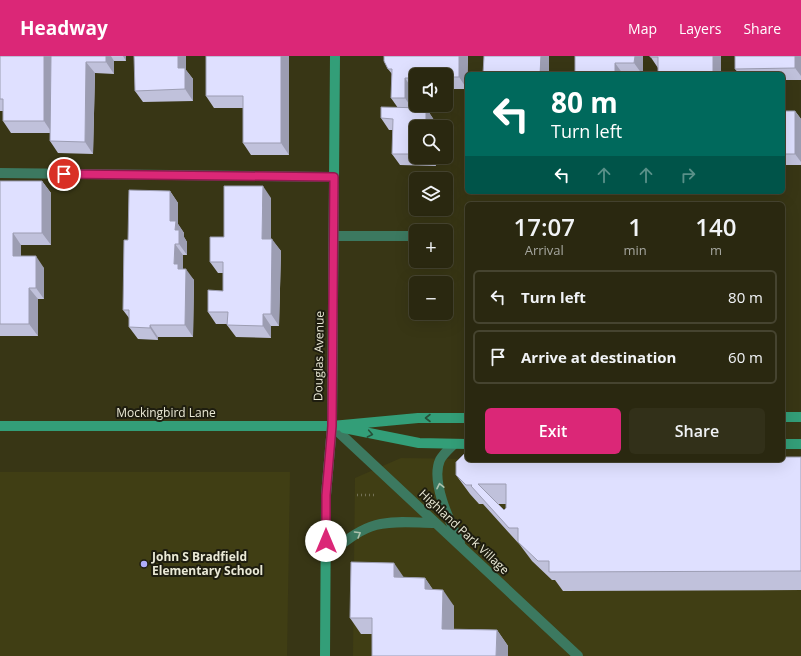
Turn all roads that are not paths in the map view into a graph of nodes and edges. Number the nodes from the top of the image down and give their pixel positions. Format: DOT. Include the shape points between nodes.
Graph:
graph roads {
  1 [pos="335,56"];
  2 [pos="0,173"];
  3 [pos="334,177"];
  4 [pos="334,236"];
  5 [pos="409,236"];
  6 [pos="785,417"];
  7 [pos="801,417"];
  8 [pos="465,418"];
  9 [pos="0,426"];
  10 [pos="332,426"];
  11 [pos="454,444"];
  12 [pos="465,444"];
  13 [pos="785,444"];
  14 [pos="801,444"];
  15 [pos="436,523"];
  16 [pos="463,549"];
  17 [pos="326,556"];
  18 [pos="325,656"];
  19 [pos="578,656"];
  1 -- 3 [label="main road, Douglas Avenue"];
  2 -- 3 [label="lane"];
  3 -- 4 [label="main road, Douglas Avenue"];
  4 -- 5 [label="lane"];
  4 -- 10 [label="main road, Douglas Avenue"];
  6 -- 7 [label="main road"];
  8 -- 10 [label="main road, Mockingbird Lane, one-way" via="418,418"];
  9 -- 10 [label="main road, Mockingbird Lane"];
  10 -- 11 [label="main road, Mockingbird Lane, one-way" via="419,443"];
  10 -- 15 [label="lane, Highland Park Village"];
  10 -- 17 [label="main road, Douglas Avenue" via="326,495"];
  11 -- 12 [label="main road, Mockingbird Lane"];
  16 -- 11 [label="lane, one-way" via="445,513 437,471 440,460"];
  13 -- 14 [label="main road"];
  15 -- 16 [label="lane, Highland Park Village"];
  17 -- 15 [label="lane, one-way" via="357,533 376,525 398,522"];
  16 -- 19 [label="lane, Highland Park Village"];
  17 -- 18 [label="main road, Douglas Avenue"];
}
